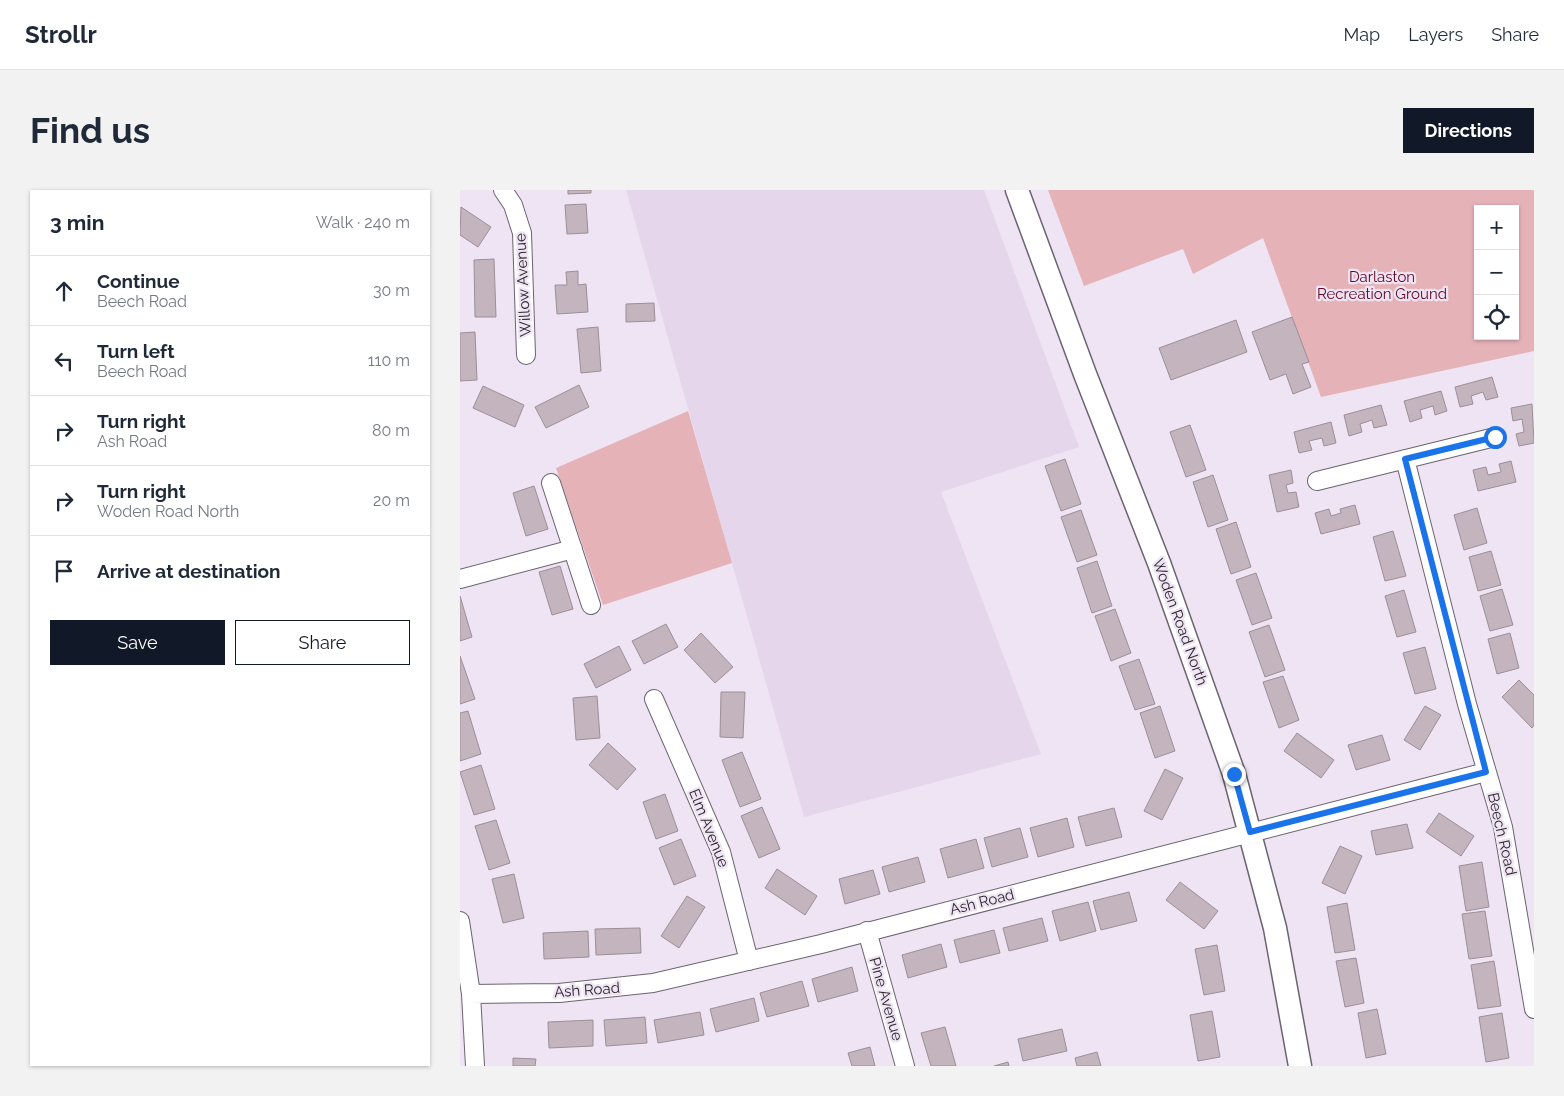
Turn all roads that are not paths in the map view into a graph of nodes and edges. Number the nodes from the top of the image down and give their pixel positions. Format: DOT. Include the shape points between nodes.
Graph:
graph roads {
  1 [pos="503,190"];
  2 [pos="1018,190"];
  3 [pos="526,355"];
  4 [pos="1495,437"];
  5 [pos="1405,459"];
  6 [pos="1317,480"];
  7 [pos="551,483"];
  8 [pos="572,549"];
  9 [pos="460,579"];
  10 [pos="591,605"];
  11 [pos="654,699"];
  12 [pos="1486,772"];
  13 [pos="1250,832"];
  14 [pos="460,922"];
  15 [pos="867,931"];
  16 [pos="749,961"];
  17 [pos="471,994"];
  18 [pos="1534,1009"];
  19 [pos="475,1066"];
  20 [pos="905,1066"];
  21 [pos="1300,1066"];
  1 -- 3 [label="street, Willow Avenue" via="513,205 522,233"];
  2 -- 13 [label="street, Woden Road North" via="1159,563 1234,774"];
  4 -- 5 [label="street"];
  5 -- 6 [label="street"];
  5 -- 12 [label="street, Beech Road"];
  7 -- 8 [label="street"];
  8 -- 9 [label="street"];
  8 -- 10 [label="street"];
  11 -- 16 [label="street, Elm Avenue" via="721,852"];
  12 -- 13 [label="street, Ash Road"];
  12 -- 18 [label="street, Beech Road" via="1503,827"];
  13 -- 15 [label="street, Ash Road"];
  13 -- 21 [label="street, Woden Road North" via="1275,928"];
  14 -- 17 [label="street"];
  15 -- 16 [label="street, Ash Road"];
  15 -- 20 [label="street, Pine Avenue"];
  16 -- 17 [label="street, Ash Road" via="628,987 559,993"];
  17 -- 19 [label="street"];
}
